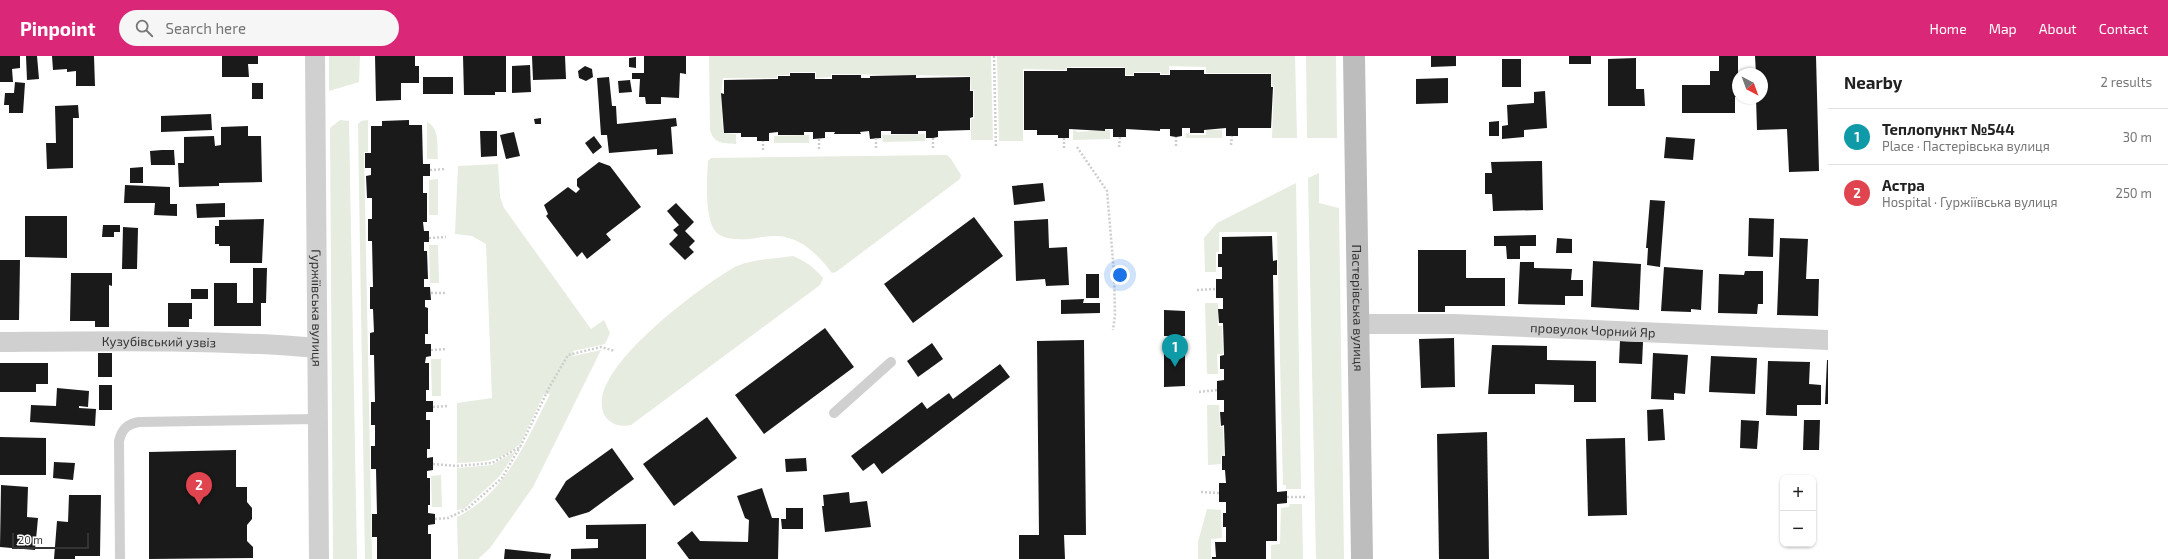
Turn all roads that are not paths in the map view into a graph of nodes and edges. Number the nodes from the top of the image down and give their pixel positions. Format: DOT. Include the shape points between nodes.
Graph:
graph roads {
  1 [pos="314,56"];
  2 [pos="1354,56"];
  3 [pos="1358,324"];
  4 [pos="1828,340"];
  5 [pos="0,342"];
  6 [pos="318,348"];
  7 [pos="892,362"];
  8 [pos="834,413"];
  9 [pos="317,419"];
  10 [pos="120,559"];
  11 [pos="319,559"];
  12 [pos="1362,559"];
  1 -- 6 [label="street, Гуржіївська вулиця"];
  2 -- 3 [label="main road, Пастерівська вулиця"];
  3 -- 4 [label="street, провулок Чорний Яр" via="1479,324"];
  3 -- 12 [label="main road, Пастерівська вулиця"];
  5 -- 6 [label="street, Кузубівський узвіз" via="273,344"];
  6 -- 9 [label="street, Гуржіївська вулиця"];
  7 -- 8 [label="lane"];
  9 -- 10 [label="lane" via="139,422 125,427 119,441"];
  9 -- 11 [label="street, Гуржіївська вулиця"];
}
